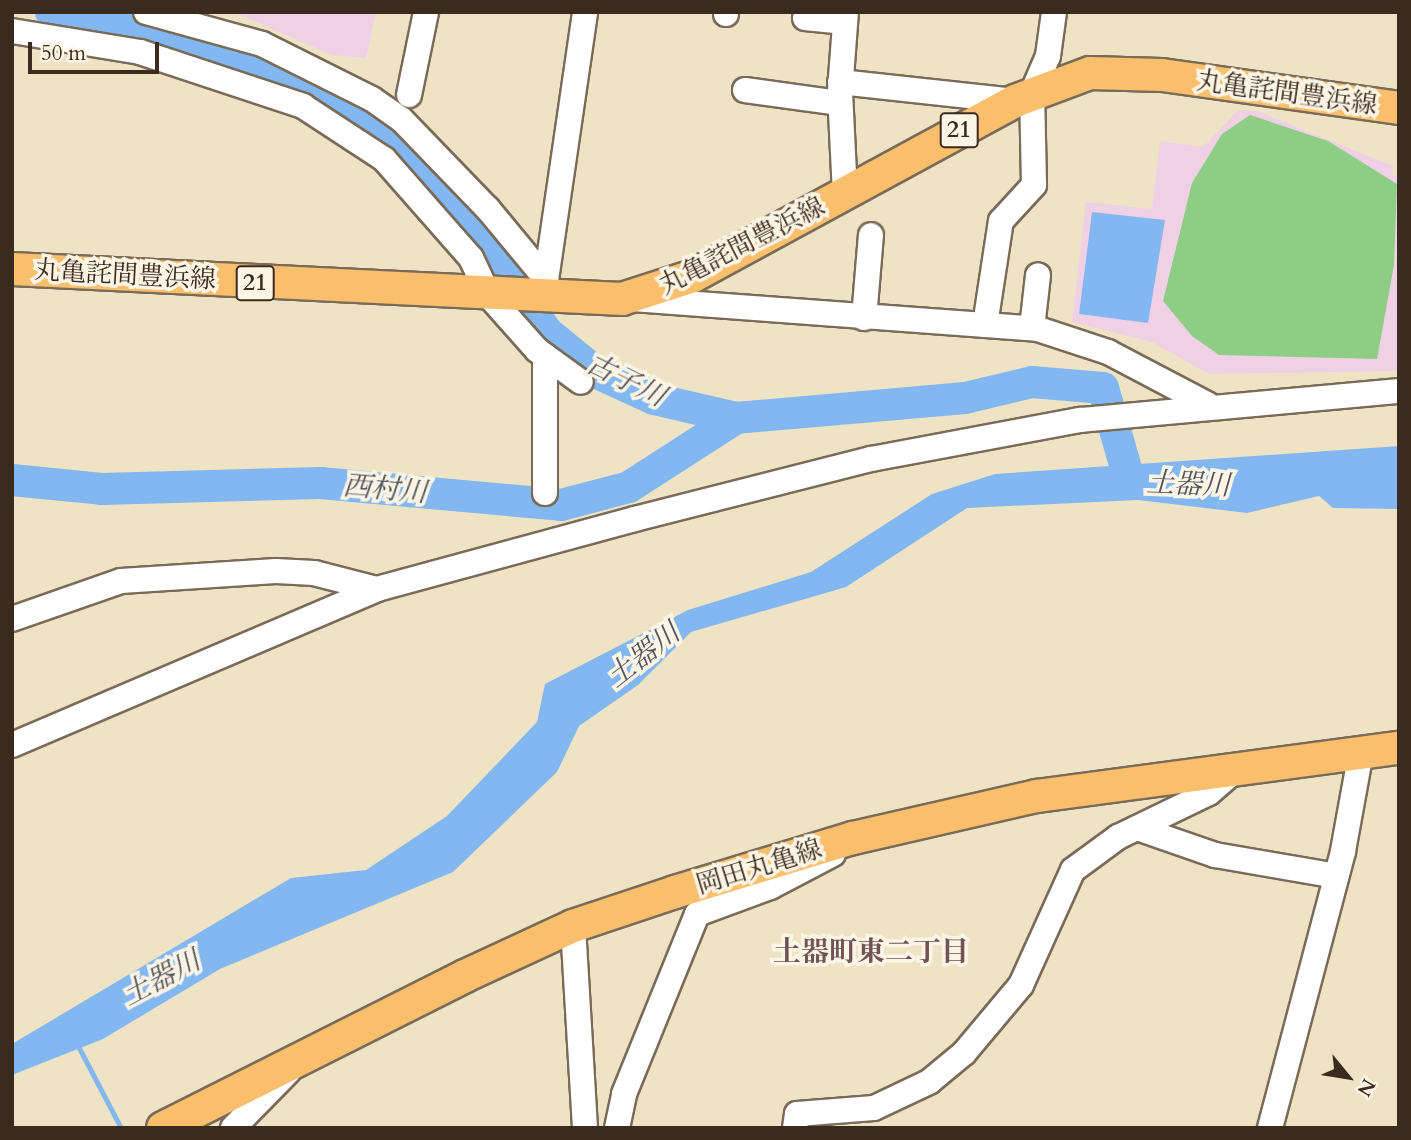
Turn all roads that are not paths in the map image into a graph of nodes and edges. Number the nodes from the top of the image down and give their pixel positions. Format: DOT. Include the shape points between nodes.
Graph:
graph roads {
  1 [pos="146,12"];
  2 [pos="426,12"];
  3 [pos="585,12"];
  4 [pos="1054,12"];
  5 [pos="846,17"];
  6 [pos="805,18"];
  7 [pos="12,31"];
  8 [pos="745,90"];
  9 [pos="840,93"];
  10 [pos="409,95"];
  11 [pos="1023,97"];
  12 [pos="1399,108"];
  13 [pos="845,194"];
  14 [pos="871,235"];
  15 [pos="12,269"];
  16 [pos="1038,275"];
  17 [pos="545,289"];
  18 [pos="493,296"];
  19 [pos="622,299"];
  20 [pos="864,318"];
  21 [pos="985,325"];
  22 [pos="1032,328"];
  23 [pos="545,356"];
  24 [pos="581,382"];
  25 [pos="1399,391"];
  26 [pos="1207,404"];
  27 [pos="545,493"];
  28 [pos="377,589"];
  29 [pos="12,619"];
  30 [pos="12,745"];
  31 [pos="1399,748"];
  32 [pos="1361,752"];
  33 [pos="1238,768"];
  34 [pos="1137,828"];
  35 [pos="846,840"];
  36 [pos="1336,876"];
  37 [pos="573,926"];
  38 [pos="302,1058"];
  39 [pos="163,1128"];
  40 [pos="233,1128"];
  41 [pos="585,1128"];
  42 [pos="617,1128"];
  43 [pos="795,1128"];
  44 [pos="1270,1128"];
  1 -- 17 [label="street" via="262,44 372,99 401,120 488,208"];
  2 -- 10 [label="street"];
  3 -- 17 [label="street"];
  4 -- 11 [label="street" via="1048,56"];
  5 -- 6 [label="street"];
  5 -- 9 [label="street"];
  7 -- 18 [label="street" via="140,52 303,106 384,159 471,258"];
  8 -- 9 [label="street"];
  9 -- 11 [label="street"];
  9 -- 13 [label="street"];
  11 -- 12 [label="main road, 丸亀詫間豊浜線 / 21" via="1090,73 1132,72"];
  11 -- 13 [label="main road, 丸亀詫間豊浜線 / 21"];
  11 -- 21 [label="street" via="1034,185 1001,221"];
  13 -- 19 [label="main road, 丸亀詫間豊浜線 / 21" via="693,276"];
  14 -- 20 [label="street"];
  15 -- 18 [label="main road, 丸亀詫間豊浜線 / 21"];
  16 -- 22 [label="street"];
  17 -- 18 [label="main road, 丸亀詫間豊浜線 / 21"];
  17 -- 19 [label="main road, 丸亀詫間豊浜線 / 21"];
  18 -- 23 [label="street"];
  19 -- 20 [label="street"];
  20 -- 21 [label="street"];
  21 -- 22 [label="street"];
  22 -- 26 [label="street" via="1108,352"];
  23 -- 24 [label="street"];
  23 -- 27 [label="street"];
  25 -- 26 [label="street"];
  26 -- 28 [label="street" via="1080,420 871,459"];
  28 -- 29 [label="street" via="314,573 276,571 121,581"];
  28 -- 30 [label="street"];
  31 -- 32 [label="main road, 岡田丸亀線"];
  32 -- 33 [label="main road, 岡田丸亀線"];
  32 -- 36 [label="street"];
  33 -- 34 [label="street" via="1209,793"];
  33 -- 35 [label="main road, 岡田丸亀線" via="1037,796"];
  34 -- 36 [label="street" via="1215,855"];
  34 -- 43 [label="street" via="1073,870 1021,985 964,1053 929,1082 874,1108 797,1114"];
  35 -- 37 [label="main road, 岡田丸亀線"];
  35 -- 42 [label="street" via="832,856 770,887 698,914 624,1094"];
  36 -- 44 [label="street"];
  37 -- 38 [label="main road, 岡田丸亀線"];
  37 -- 41 [label="street"];
  38 -- 39 [label="main road, 岡田丸亀線"];
  38 -- 40 [label="street"];
}
